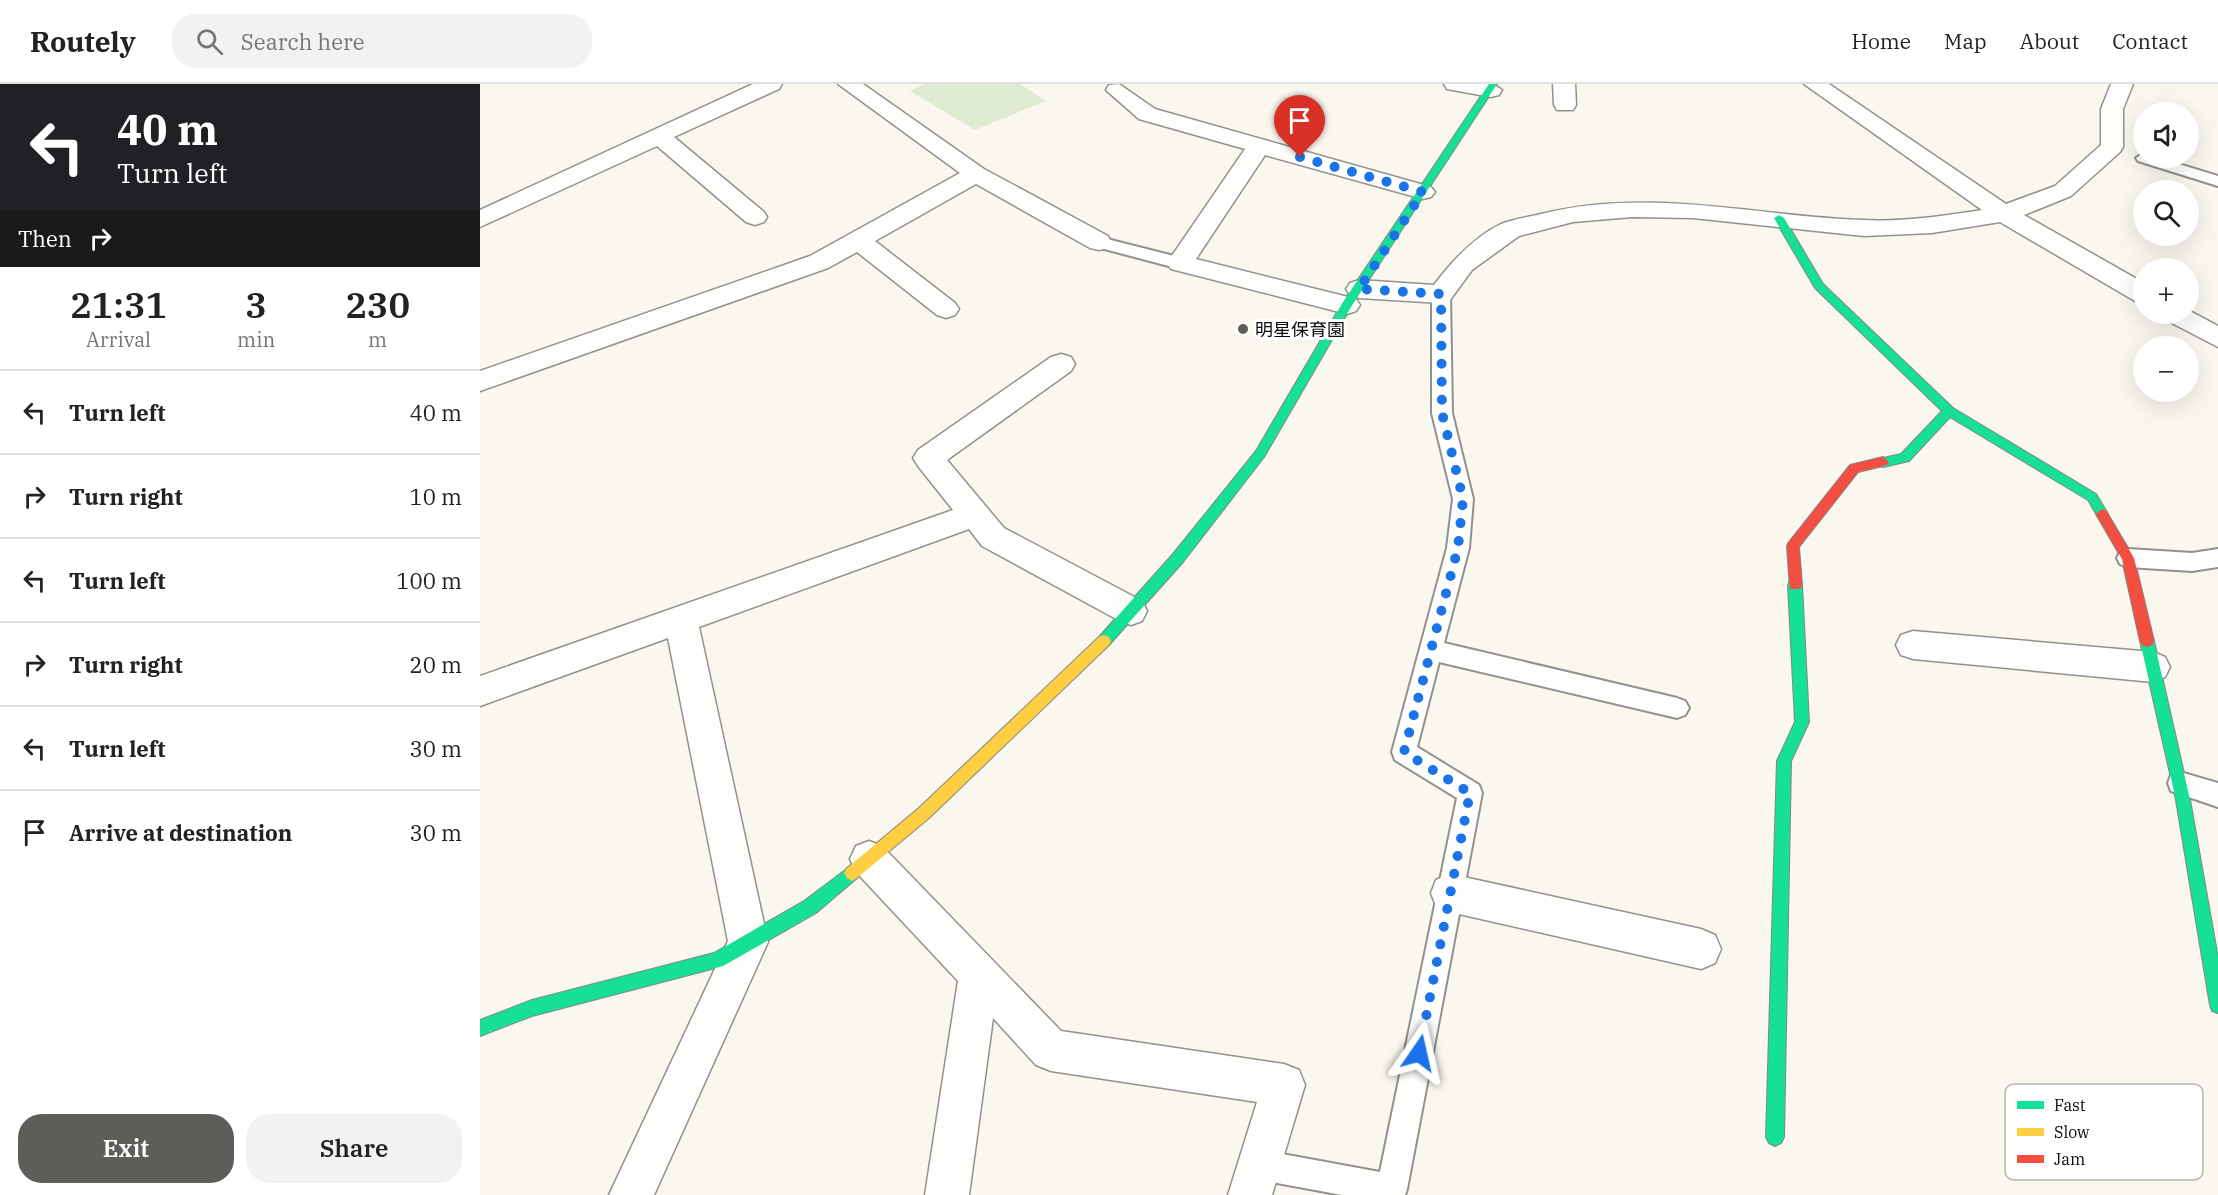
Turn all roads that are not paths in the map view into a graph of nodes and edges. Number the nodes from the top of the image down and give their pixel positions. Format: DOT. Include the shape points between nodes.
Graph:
graph roads {
  1 [pos="771,84"];
  2 [pos="849,84"];
  3 [pos="1455,84"];
  4 [pos="1815,84"];
  5 [pos="2122,84"];
  6 [pos="1492,87"];
  7 [pos="1117,90"];
  8 [pos="659,136"];
  9 [pos="1259,146"];
  10 [pos="2131,153"];
  11 [pos="976,174"];
  12 [pos="2218,181"];
  13 [pos="1423,192"];
  14 [pos="2004,214"];
  15 [pos="756,217"];
  16 [pos="1779,218"];
  17 [pos="480,219"];
  18 [pos="858,240"];
  19 [pos="1099,242"];
  20 [pos="1180,262"];
  21 [pos="2133,289"];
  22 [pos="1441,294"];
  23 [pos="1353,297"];
  24 [pos="946,309"];
  25 [pos="2193,324"];
  26 [pos="2218,338"];
  27 [pos="1061,364"];
  28 [pos="480,381"];
  29 [pos="1949,411"];
  30 [pos="976,514"];
  31 [pos="2128,558"];
  32 [pos="2218,558"];
  33 [pos="1131,611"];
  34 [pos="681,619"];
  35 [pos="1913,645"];
  36 [pos="1431,650"];
  37 [pos="2153,667"];
  38 [pos="480,691"];
  39 [pos="1677,708"];
  40 [pos="2180,783"];
  41 [pos="2218,795"];
  42 [pos="869,859"];
  43 [pos="1450,893"];
  44 [pos="748,942"];
  45 [pos="1701,948"];
  46 [pos="979,974"];
  47 [pos="2218,1005"];
  48 [pos="480,1028"];
  49 [pos="1775,1137"];
  50 [pos="1255,1180"];
  51 [pos="631,1195"];
  52 [pos="947,1195"];
  1 -- 8 [label="street"];
  2 -- 11 [label="street"];
  3 -- 6 [label="street"];
  4 -- 14 [label="street"];
  5 -- 10 [label="street" via="2112,109"];
  6 -- 13 [label="street"];
  7 -- 9 [label="street" via="1147,114"];
  8 -- 15 [label="street"];
  8 -- 17 [label="street"];
  9 -- 13 [label="street"];
  9 -- 20 [label="street"];
  10 -- 12 [label="lane"];
  10 -- 14 [label="street" via="2063,191"];
  11 -- 18 [label="street"];
  11 -- 19 [label="street"];
  13 -- 23 [label="street"];
  14 -- 16 [label="street" via="1932,225 1864,228"];
  14 -- 21 [label="street"];
  16 -- 22 [label="street" via="1693,210 1632,209 1573,214 1510,230 1463,264"];
  16 -- 29 [label="street" via="1819,286"];
  18 -- 24 [label="street"];
  18 -- 28 [label="street" via="819,262"];
  19 -- 20 [label="lane"];
  20 -- 23 [label="street"];
  22 -- 23 [label="street"];
  22 -- 36 [label="lane" via="1442,413 1463,499 1458,548"];
  23 -- 33 [label="street" via="1260,454"];
  25 -- 26 [label="street"];
  27 -- 30 [label="street" via="928,458"];
  29 -- 31 [label="street" via="2092,497"];
  29 -- 49 [label="street" via="1905,458 1854,468 1793,546 1802,722 1784,761"];
  30 -- 33 [label="street" via="993,537"];
  30 -- 34 [label="street"];
  31 -- 32 [label="lane" via="2192,562"];
  31 -- 37 [label="street"];
  33 -- 42 [label="street" via="1090,657 924,813"];
  34 -- 38 [label="street"];
  34 -- 44 [label="street"];
  35 -- 37 [label="street"];
  36 -- 39 [label="lane"];
  36 -- 43 [label="lane" via="1404,752 1470,793"];
  37 -- 40 [label="street"];
  40 -- 41 [label="lane"];
  40 -- 47 [label="street"];
  42 -- 44 [label="street" via="810,907"];
  42 -- 46 [label="street"];
  43 -- 45 [label="street"];
  43 -- 50 [label="lane" via="1392,1189"];
  44 -- 48 [label="street" via="717,960 532,1008"];
  44 -- 51 [label="street"];
  46 -- 50 [label="street" via="1052,1050 1284,1085"];
  46 -- 52 [label="street"];
}
